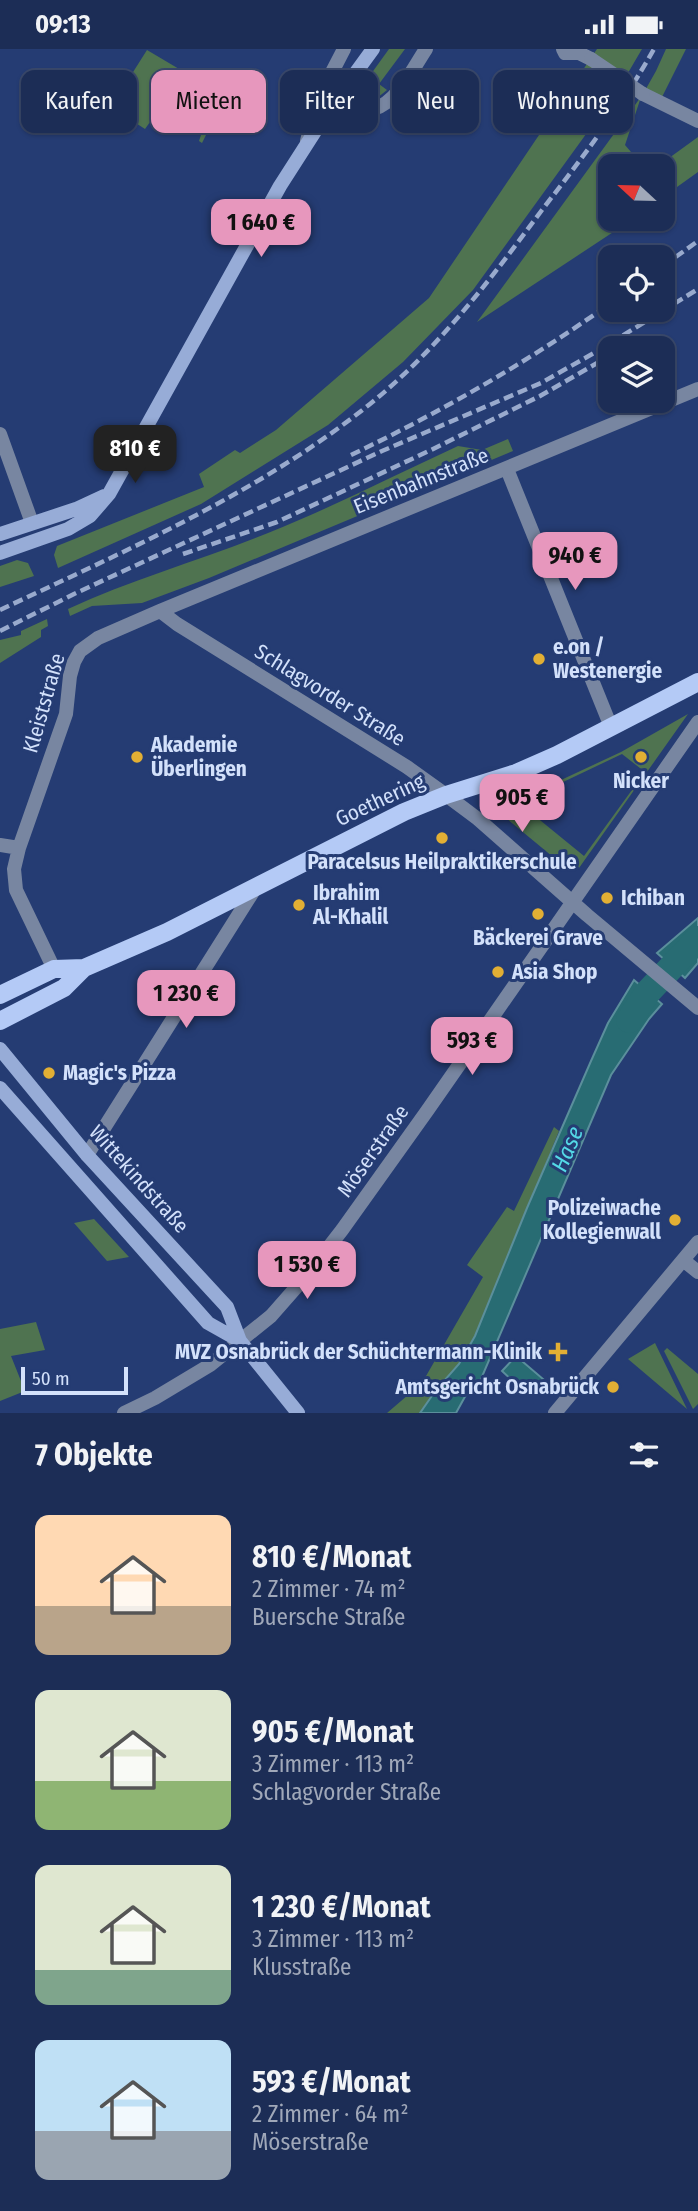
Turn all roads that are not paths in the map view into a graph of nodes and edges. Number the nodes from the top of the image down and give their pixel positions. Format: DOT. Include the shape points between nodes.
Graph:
graph roads {
  1 [pos="344,49"];
  2 [pos="373,49"];
  3 [pos="426,49"];
  4 [pos="563,49"];
  5 [pos="358,70"];
  6 [pos="378,108"];
  7 [pos="698,121"];
  8 [pos="314,133"];
  9 [pos="306,144"];
  10 [pos="698,389"];
  11 [pos="0,434"];
  12 [pos="507,469"];
  13 [pos="109,494"];
  14 [pos="32,523"];
  15 [pos="0,534"];
  16 [pos="0,553"];
  17 [pos="160,611"];
  18 [pos="698,682"];
  19 [pos="698,722"];
  20 [pos="611,727"];
  21 [pos="446,795"];
  22 [pos="0,845"];
  23 [pos="19,848"];
  24 [pos="256,887"];
  25 [pos="573,903"];
  26 [pos="85,968"];
  27 [pos="54,969"];
  28 [pos="0,995"];
  29 [pos="698,1009"];
  30 [pos="0,1021"];
  31 [pos="0,1049"];
  32 [pos="0,1088"];
  33 [pos="87,1155"];
  34 [pos="698,1242"];
  35 [pos="683,1260"];
  36 [pos="698,1272"];
  37 [pos="240,1341"];
  38 [pos="124,1413"];
  39 [pos="298,1413"];
  40 [pos="555,1413"];
  1 -- 9 [label="street" via="316,103"];
  2 -- 5 [label="street"];
  3 -- 6 [label="street" via="392,98"];
  4 -- 7 [label="street, bridge" via="591,59 643,94"];
  8 -- 9 [label="street"];
  9 -- 13 [label="street"];
  10 -- 12 [label="street, Eisenbahnstraße"];
  11 -- 14 [label="street"];
  12 -- 17 [label="street, Eisenbahnstraße"];
  12 -- 20 [label="street"];
  13 -- 14 [label="street"];
  13 -- 16 [label="street" via="90,516 68,529"];
  14 -- 15 [label="street"];
  17 -- 21 [label="street, Schlagvorder Straße"];
  17 -- 23 [label="street, Kleiststraße" via="80,650 70,676 66,714"];
  18 -- 20 [label="main road, Goethering"];
  19 -- 25 [label="street, Möserstraße"];
  20 -- 21 [label="main road, Goethering" via="516,773"];
  21 -- 24 [label="main road, Goethering"];
  21 -- 25 [label="street, Schlagvorder Straße"];
  22 -- 23 [label="street"];
  23 -- 27 [label="street, Kleiststraße" via="16,890"];
  24 -- 26 [label="main road, Goethering"];
  24 -- 33 [label="street"];
  25 -- 29 [label="street, Schlagvorder Straße"];
  25 -- 37 [label="street, Möserstraße" via="342,1230 271,1316"];
  26 -- 27 [label="main road, Goethering"];
  26 -- 30 [label="main road, Goethering" via="64,988"];
  27 -- 28 [label="main road, Goethering"];
  31 -- 33 [label="street, Wittekindstraße"];
  32 -- 37 [label="street, Wittekindstraße" via="208,1323"];
  33 -- 37 [label="street, Wittekindstraße" via="227,1307"];
  34 -- 35 [label="street"];
  35 -- 36 [label="street"];
  35 -- 40 [label="street"];
  37 -- 38 [label="street, Möserstraße" via="200,1372"];
  37 -- 39 [label="street, Wittekindstraße"];
}
